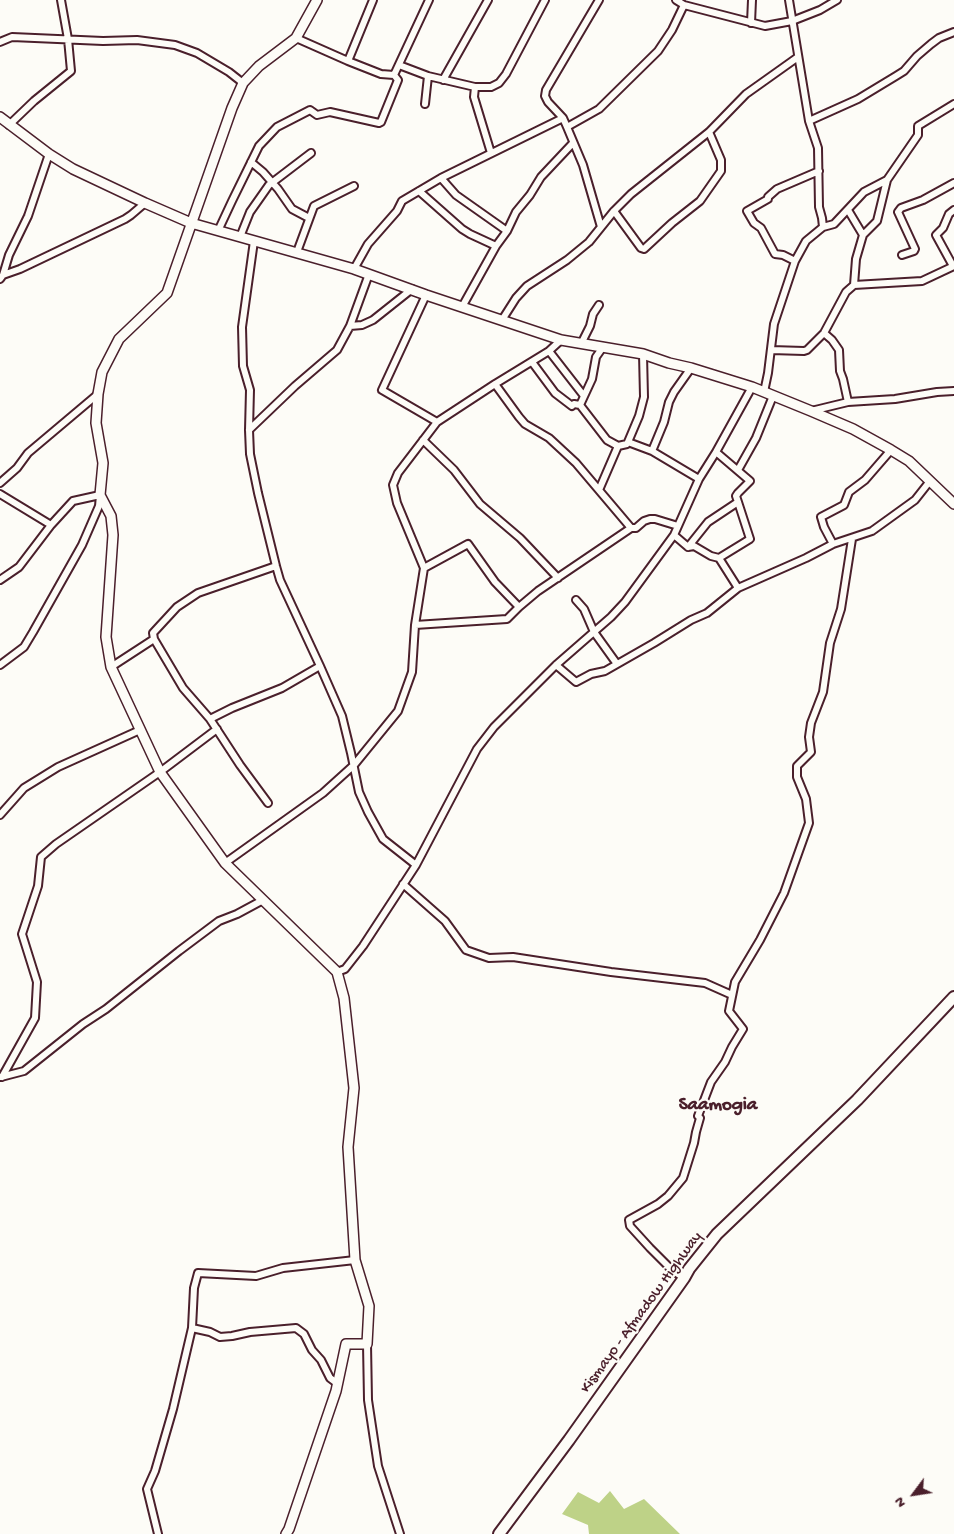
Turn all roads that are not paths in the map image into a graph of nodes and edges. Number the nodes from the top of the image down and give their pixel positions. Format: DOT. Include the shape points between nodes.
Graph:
graph roads {
  1 [pos="60,0"];
  2 [pos="317,0"];
  3 [pos="373,0"];
  4 [pos="429,0"];
  5 [pos="488,0"];
  6 [pos="545,0"];
  7 [pos="598,0"];
  8 [pos="676,0"];
  9 [pos="752,0"];
  10 [pos="789,0"];
  11 [pos="837,0"];
  12 [pos="684,5"];
  13 [pos="792,21"];
  14 [pos="751,23"];
  15 [pos="954,32"];
  16 [pos="296,38"];
  17 [pos="68,39"];
  18 [pos="0,42"];
  19 [pos="798,57"];
  20 [pos="348,61"];
  21 [pos="399,65"];
  22 [pos="394,75"];
  23 [pos="428,76"];
  24 [pos="443,80"];
  25 [pos="243,83"];
  26 [pos="475,87"];
  27 [pos="425,104"];
  28 [pos="954,104"];
  29 [pos="0,117"];
  30 [pos="563,118"];
  31 [pos="809,121"];
  32 [pos="9,125"];
  33 [pos="567,127"];
  34 [pos="709,132"];
  35 [pos="573,143"];
  36 [pos="311,153"];
  37 [pos="491,153"];
  38 [pos="49,154"];
  39 [pos="251,162"];
  40 [pos="819,170"];
  41 [pos="441,178"];
  42 [pos="887,180"];
  43 [pos="272,182"];
  44 [pos="954,183"];
  45 [pos="354,186"];
  46 [pos="419,191"];
  47 [pos="144,203"];
  48 [pos="848,210"];
  49 [pos="954,210"];
  50 [pos="614,211"];
  51 [pos="309,218"];
  52 [pos="192,223"];
  53 [pos="601,227"];
  54 [pos="823,227"];
  55 [pos="218,231"];
  56 [pos="507,231"];
  57 [pos="863,235"];
  58 [pos="240,237"];
  59 [pos="254,241"];
  60 [pos="496,246"];
  61 [pos="297,252"];
  62 [pos="902,255"];
  63 [pos="795,261"];
  64 [pos="954,266"];
  65 [pos="354,268"];
  66 [pos="369,274"];
  67 [pos="2,277"];
  68 [pos="854,285"];
  69 [pos="412,289"];
  70 [pos="426,296"];
  71 [pos="599,305"];
  72 [pos="462,307"];
  73 [pos="502,320"];
  74 [pos="350,326"];
  75 [pos="824,333"];
  76 [pos="561,340"];
  77 [pos="581,344"];
  78 [pos="603,347"];
  79 [pos="770,350"];
  80 [pos="549,351"];
  81 [pos="643,354"];
  82 [pos="532,362"];
  83 [pos="691,368"];
  84 [pos="495,384"];
  85 [pos="752,387"];
  86 [pos="954,391"];
  87 [pos="764,392"];
  88 [pos="98,394"];
  89 [pos="584,396"];
  90 [pos="773,396"];
  91 [pos="848,402"];
  92 [pos="580,406"];
  93 [pos="811,411"];
  94 [pos="437,422"];
  95 [pos="249,430"];
  96 [pos="423,440"];
  97 [pos="628,442"];
  98 [pos="618,446"];
  99 [pos="891,450"];
  100 [pos="652,451"];
  101 [pos="716,452"];
  102 [pos="738,470"];
  103 [pos="699,479"];
  104 [pos="930,481"];
  105 [pos="0,483"];
  106 [pos="599,490"];
  107 [pos="0,494"];
  108 [pos="100,495"];
  109 [pos="738,502"];
  110 [pos="954,504"];
  111 [pos="51,525"];
  112 [pos="678,526"];
  113 [pos="631,528"];
  114 [pos="674,535"];
  115 [pos="852,539"];
  116 [pos="833,544"];
  117 [pos="688,547"];
  118 [pos="720,558"];
  119 [pos="276,566"];
  120 [pos="424,568"];
  121 [pos="558,578"];
  122 [pos="0,580"];
  123 [pos="738,588"];
  124 [pos="576,600"];
  125 [pos="519,607"];
  126 [pos="415,625"];
  127 [pos="594,632"];
  128 [pos="154,639"];
  129 [pos="617,664"];
  130 [pos="0,665"];
  131 [pos="556,665"];
  132 [pos="320,666"];
  133 [pos="111,667"];
  134 [pos="210,719"];
  135 [pos="140,730"];
  136 [pos="217,730"];
  137 [pos="354,765"];
  138 [pos="160,772"];
  139 [pos="268,803"];
  140 [pos="0,815"];
  141 [pos="225,863"];
  142 [pos="416,865"];
  143 [pos="403,884"];
  144 [pos="263,900"];
  145 [pos="338,972"];
  146 [pos="732,995"];
  147 [pos="954,997"];
  148 [pos="1,1078"];
  149 [pos="355,1260"];
  150 [pos="684,1278"];
  151 [pos="192,1328"];
  152 [pos="368,1344"];
  153 [pos="338,1384"];
  154 [pos="158,1534"];
  155 [pos="286,1534"];
  156 [pos="400,1534"];
  157 [pos="499,1534"];
  1 -- 17 [label="street"];
  2 -- 16 [label="street"];
  3 -- 20 [label="street"];
  4 -- 21 [label="street"];
  5 -- 24 [label="street"];
  6 -- 26 [label="street" via="499,83 491,87"];
  7 -- 30 [label="street" via="546,90 548,102"];
  8 -- 12 [label="street"];
  9 -- 14 [label="street"];
  10 -- 13 [label="street"];
  11 -- 13 [label="street"];
  12 -- 14 [label="street"];
  12 -- 33 [label="street" via="658,51 599,108"];
  13 -- 14 [label="street" via="765,26"];
  13 -- 19 [label="street"];
  15 -- 31 [label="street" via="931,44 896,76 858,99"];
  16 -- 20 [label="street"];
  16 -- 25 [label="street" via="259,66"];
  17 -- 18 [label="street" via="12,37"];
  17 -- 25 [label="street" via="137,40 174,45 197,53"];
  17 -- 32 [label="street" via="70,71"];
  19 -- 31 [label="street"];
  19 -- 34 [label="street" via="746,94"];
  20 -- 22 [label="street" via="382,74"];
  21 -- 22 [label="street"];
  21 -- 23 [label="street"];
  22 -- 39 [label="street" via="398,80 381,122 330,112 318,115 308,110 277,127 259,146"];
  23 -- 24 [label="street"];
  23 -- 27 [label="street"];
  24 -- 26 [label="street"];
  25 -- 52 [label="street"];
  26 -- 37 [label="street" via="474,97"];
  28 -- 42 [label="street" via="918,126 918,135"];
  29 -- 32 [label="street"];
  30 -- 33 [label="street"];
  30 -- 37 [label="street"];
  31 -- 40 [label="street" via="818,148"];
  32 -- 38 [label="street"];
  33 -- 35 [label="street"];
  34 -- 50 [label="street"];
  34 -- 50 [label="street" via="722,160 720,171 700,201 644,248"];
  35 -- 53 [label="street" via="583,165"];
  35 -- 56 [label="street" via="516,212"];
  36 -- 43 [label="street"];
  37 -- 41 [label="street"];
  38 -- 47 [label="street"];
  38 -- 67 [label="street" via="28,216"];
  39 -- 43 [label="street"];
  39 -- 55 [label="street"];
  40 -- 54 [label="street" via="819,207"];
  40 -- 63 [label="street" via="777,189 768,199 747,211 775,254"];
  41 -- 46 [label="street"];
  41 -- 56 [label="street" via="456,195"];
  42 -- 48 [label="street" via="864,192"];
  42 -- 57 [label="street" via="877,221"];
  43 -- 51 [label="street" via="292,209"];
  43 -- 58 [label="street" via="250,212"];
  44 -- 62 [label="street" via="900,208 898,212 915,249"];
  45 -- 51 [label="street" via="316,204"];
  46 -- 60 [label="street" via="462,229"];
  46 -- 65 [label="street" via="402,201 368,244"];
  47 -- 52 [label="street"];
  47 -- 67 [label="street" via="125,219"];
  48 -- 54 [label="street" via="834,224"];
  48 -- 57 [label="street"];
  49 -- 64 [label="street" via="936,235"];
  50 -- 53 [label="street"];
  51 -- 61 [label="street"];
  52 -- 55 [label="street"];
  52 -- 88 [label="street" via="167,293 119,339 102,372"];
  53 -- 73 [label="street" via="575,254 527,286"];
  54 -- 63 [label="street" via="806,241"];
  55 -- 58 [label="street"];
  56 -- 60 [label="street"];
  57 -- 68 [label="street" via="856,259"];
  58 -- 59 [label="street"];
  59 -- 61 [label="street"];
  59 -- 95 [label="street" via="242,327 243,366 250,390"];
  60 -- 72 [label="street"];
  61 -- 65 [label="street"];
  63 -- 79 [label="street" via="774,324"];
  64 -- 68 [label="street" via="922,281"];
  65 -- 66 [label="street"];
  66 -- 69 [label="street"];
  66 -- 74 [label="street"];
  68 -- 75 [label="street" via="846,292"];
  69 -- 70 [label="street"];
  69 -- 74 [label="street" via="373,320"];
  70 -- 72 [label="street"];
  70 -- 94 [label="street" via="382,390"];
  71 -- 77 [label="street" via="592,314"];
  72 -- 73 [label="street"];
  73 -- 76 [label="street"];
  74 -- 95 [label="street" via="337,350"];
  75 -- 79 [label="street" via="804,351"];
  75 -- 91 [label="street" via="839,350 840,371"];
  76 -- 77 [label="street"];
  76 -- 80 [label="street"];
  77 -- 78 [label="street"];
  78 -- 81 [label="street"];
  78 -- 89 [label="street" via="596,357"];
  79 -- 87 [label="street"];
  80 -- 82 [label="street"];
  80 -- 89 [label="street"];
  81 -- 83 [label="street"];
  81 -- 97 [label="street" via="644,397"];
  82 -- 84 [label="street"];
  82 -- 92 [label="street" via="555,393 572,406"];
  83 -- 85 [label="street"];
  83 -- 100 [label="street" via="669,402"];
  84 -- 94 [label="street"];
  84 -- 106 [label="street" via="525,424 549,438"];
  85 -- 87 [label="street"];
  85 -- 101 [label="street"];
  86 -- 91 [label="street"];
  87 -- 90 [label="street"];
  88 -- 105 [label="street" via="28,454"];
  88 -- 108 [label="street" via="96,423 103,462"];
  89 -- 92 [label="street"];
  90 -- 93 [label="street"];
  90 -- 102 [label="street" via="756,438"];
  91 -- 93 [label="street"];
  92 -- 98 [label="street" via="606,440"];
  93 -- 99 [label="street" via="854,429"];
  94 -- 96 [label="street"];
  95 -- 119 [label="street" via="250,454"];
  96 -- 120 [label="street" via="392,485"];
  96 -- 121 [label="street" via="454,470 480,504 520,538"];
  97 -- 98 [label="street"];
  97 -- 100 [label="street"];
  98 -- 106 [label="street"];
  99 -- 104 [label="street"];
  99 -- 116 [label="street" via="865,480 849,492 844,505 821,518"];
  100 -- 103 [label="street"];
  101 -- 102 [label="street"];
  101 -- 103 [label="street"];
  102 -- 109 [label="street" via="750,481 736,496"];
  103 -- 112 [label="street"];
  104 -- 110 [label="street"];
  104 -- 115 [label="street" via="915,500 894,516"];
  106 -- 113 [label="street"];
  107 -- 111 [label="street"];
  108 -- 111 [label="street" via="73,501"];
  108 -- 130 [label="street" via="99,506 82,545 33,632 24,647"];
  108 -- 133 [label="street" via="112,516 106,637"];
  109 -- 117 [label="street" via="708,522"];
  109 -- 118 [label="street" via="750,539"];
  111 -- 122 [label="street" via="19,567"];
  112 -- 113 [label="street" via="650,519"];
  112 -- 114 [label="street"];
  113 -- 121 [label="street"];
  114 -- 117 [label="street"];
  114 -- 127 [label="street" via="625,602"];
  115 -- 116 [label="street"];
  115 -- 146 [label="street" via="823,692 808,737 811,752 798,766 797,777 806,799 809,823 789,880 735,982"];
  116 -- 123 [label="street"];
  117 -- 118 [label="street" via="694,546"];
  118 -- 123 [label="street"];
  119 -- 128 [label="street" via="198,593 177,607 153,633"];
  119 -- 132 [label="street"];
  120 -- 125 [label="street" via="468,544 494,582"];
  120 -- 126 [label="street"];
  121 -- 125 [label="street"];
  123 -- 129 [label="street" via="707,613"];
  124 -- 127 [label="street" via="584,609"];
  125 -- 126 [label="street" via="507,619"];
  126 -- 137 [label="street" via="412,672 398,711"];
  127 -- 129 [label="street"];
  127 -- 131 [label="street"];
  128 -- 133 [label="street"];
  128 -- 134 [label="street" via="183,688"];
  129 -- 131 [label="street" via="576,682"];
  131 -- 142 [label="street" via="494,727 477,749"];
  132 -- 134 [label="street" via="282,688"];
  132 -- 137 [label="street" via="342,716"];
  133 -- 135 [label="street"];
  134 -- 136 [label="street"];
  135 -- 138 [label="street"];
  135 -- 140 [label="street" via="58,767 24,788"];
  136 -- 138 [label="street"];
  136 -- 139 [label="street"];
  137 -- 141 [label="street" via="323,794"];
  137 -- 142 [label="street" via="359,792 383,839"];
  138 -- 141 [label="street"];
  138 -- 148 [label="street" via="41,857 38,886 22,934 37,982 35,1018"];
  141 -- 144 [label="street"];
  142 -- 143 [label="street"];
  143 -- 145 [label="street" via="363,946 345,969"];
  143 -- 146 [label="street" via="445,921 466,950 489,958 513,957 705,983"];
  144 -- 145 [label="street"];
  144 -- 148 [label="street" via="219,921 24,1070"];
  145 -- 149 [label="street" via="354,1088 348,1147"];
  146 -- 150 [label="street" via="730,1011 743,1029 710,1082 683,1178 658,1204 629,1220 630,1226 650,1248"];
  147 -- 150 [label="main road, Kismayo - Afmadow Highway" via="857,1100 717,1234"];
  149 -- 151 [label="street" via="283,1268 256,1276 198,1274"];
  149 -- 152 [label="street" via="369,1306"];
  150 -- 157 [label="main road, Kismayo - Afmadow Highway"];
  151 -- 153 [label="street" via="220,1337 296,1328 304,1334 330,1378"];
  151 -- 154 [label="street" via="174,1409 147,1489"];
  152 -- 153 [label="street" via="346,1344"];
  152 -- 156 [label="street" via="368,1400 378,1466"];
  153 -- 155 [label="street"];
}
